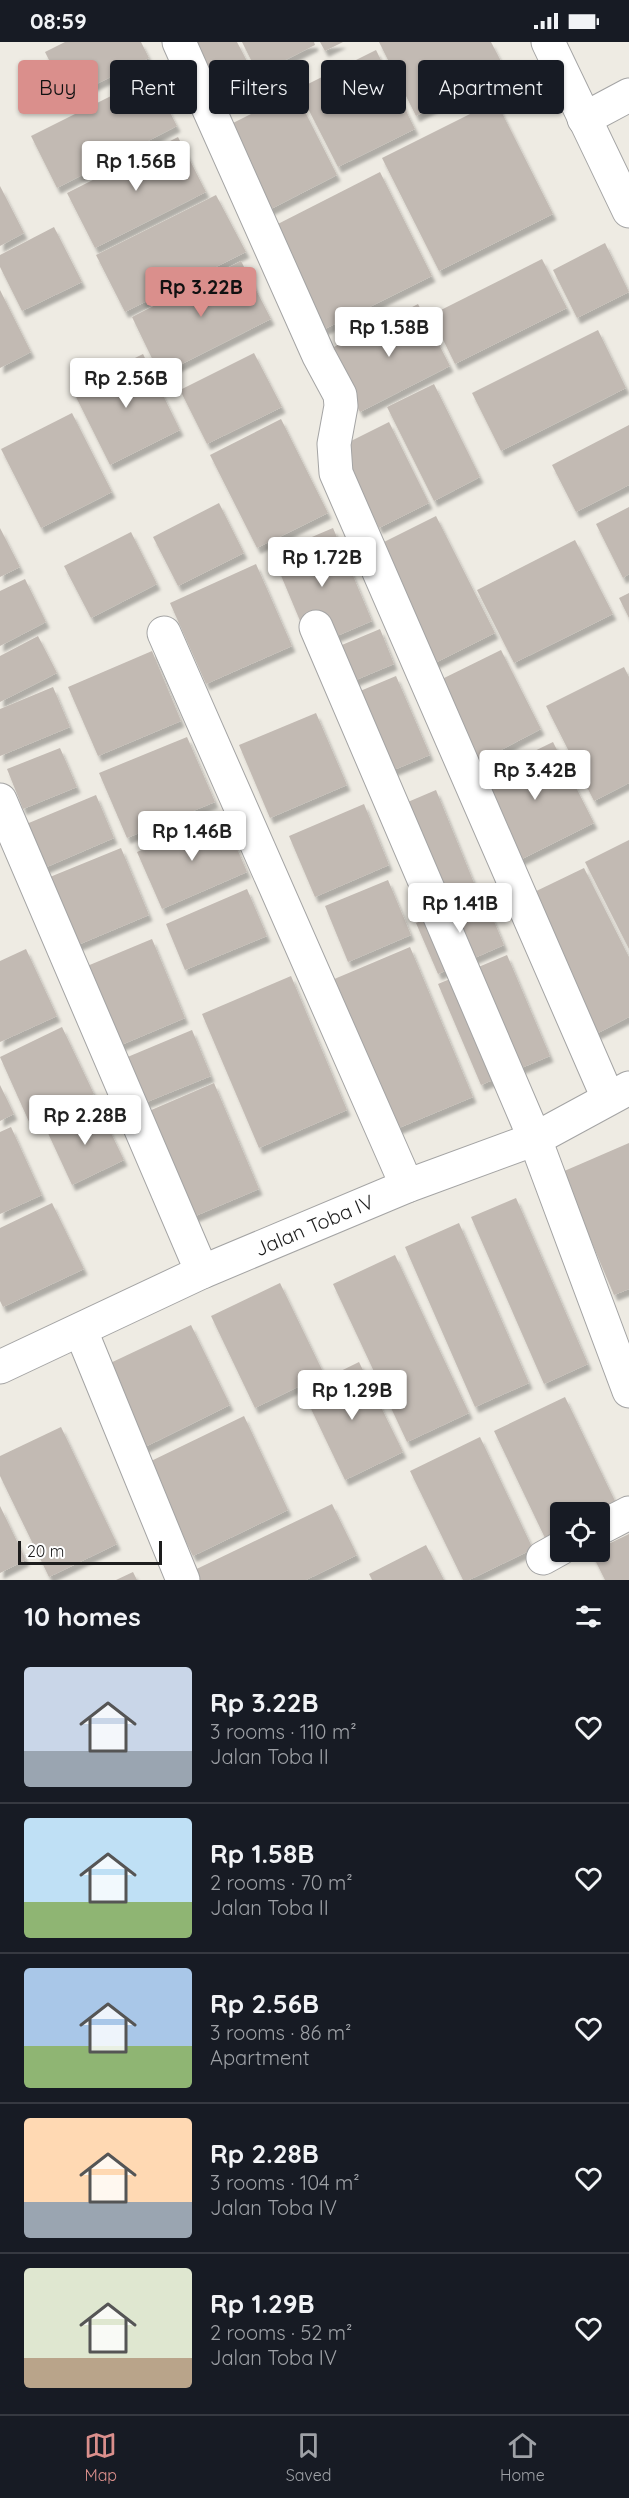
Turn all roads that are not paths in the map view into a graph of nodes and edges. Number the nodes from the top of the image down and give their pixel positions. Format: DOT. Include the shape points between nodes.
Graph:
graph roads {
  1 [pos="179,42"];
  2 [pos="548,42"];
  3 [pos="629,95"];
  4 [pos="584,119"];
  5 [pos="629,211"];
  6 [pos="316,627"];
  7 [pos="164,633"];
  8 [pos="0,800"];
  9 [pos="619,1093"];
  10 [pos="535,1139"];
  11 [pos="407,1186"];
  12 [pos="202,1272"];
  13 [pos="81,1331"];
  14 [pos="2,1360"];
  15 [pos="629,1391"];
  16 [pos="629,1513"];
  17 [pos="610,1523"];
  18 [pos="183,1580"];
  1 -- 9 [label="street" via="340,395 334,444 336,473"];
  2 -- 4 [label="street"];
  3 -- 4 [label="street"];
  4 -- 5 [label="street"];
  6 -- 10 [label="street"];
  7 -- 11 [label="street"];
  8 -- 12 [label="street"];
  9 -- 10 [label="street, Jalan Toba IV"];
  10 -- 11 [label="street, Jalan Toba IV"];
  10 -- 15 [label="street"];
  11 -- 12 [label="street, Jalan Toba IV"];
  12 -- 13 [label="street, Jalan Toba IV"];
  13 -- 14 [label="street, Jalan Toba IV"];
  13 -- 18 [label="street"];
  16 -- 17 [label="street"];
}
